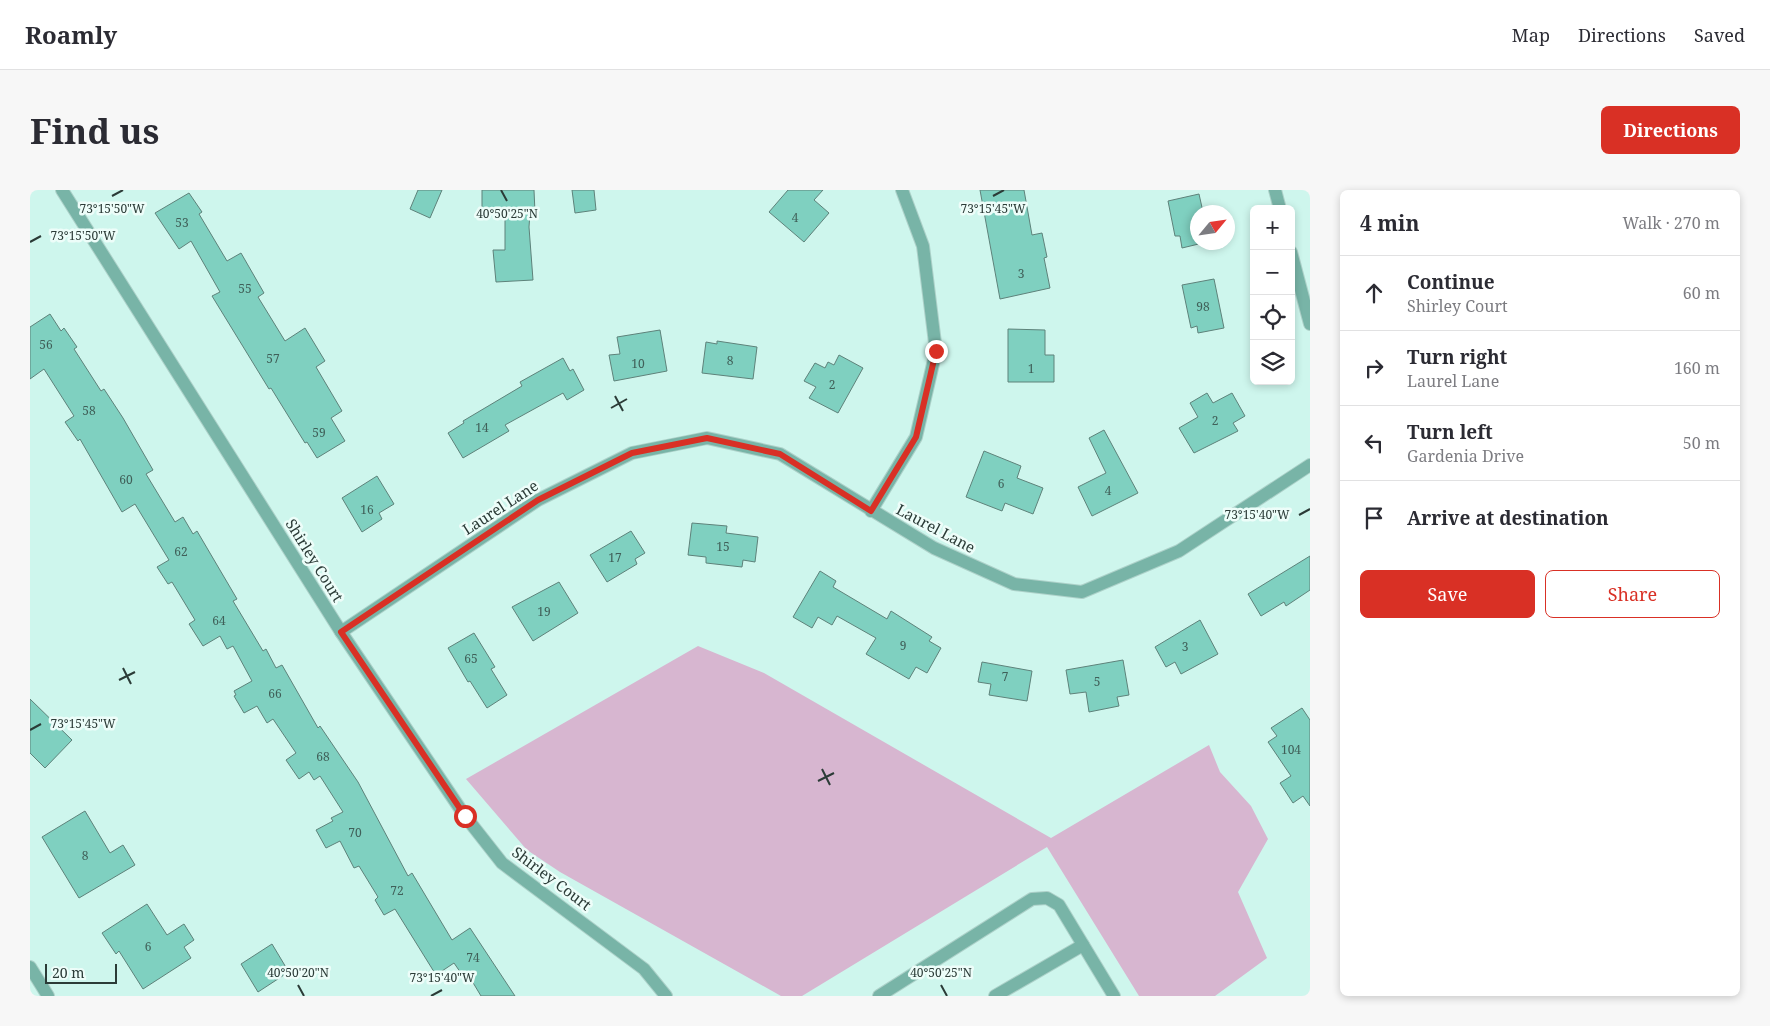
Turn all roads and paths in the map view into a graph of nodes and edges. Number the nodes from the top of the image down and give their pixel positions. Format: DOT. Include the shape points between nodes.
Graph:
graph roads {
  1 [pos="62,190"];
  2 [pos="902,190"];
  3 [pos="1275,190"];
  4 [pos="1279,205"];
  5 [pos="1295,267"];
  6 [pos="1310,324"];
  7 [pos="1310,465"];
  8 [pos="871,511"];
  9 [pos="341,632"];
  10 [pos="1083,945"];
  11 [pos="30,967"];
  12 [pos="48,996"];
  13 [pos="666,996"];
  14 [pos="879,996"];
  15 [pos="995,996"];
  16 [pos="1114,996"];
  1 -- 9 [label="street, Shirley Court"];
  2 -- 8 [label="street" via="923,246 936,351 916,437"];
  3 -- 4 [label="street"];
  5 -- 6 [label="street"];
  7 -- 8 [label="street, Laurel Lane" via="1179,551 1082,592 1014,584 934,548"];
  8 -- 9 [label="street, Laurel Lane" via="780,454 707,438 632,453 538,500"];
  9 -- 13 [label="street, Shirley Court" via="465,816 502,862 644,969"];
  10 -- 14 [label="street" via="1059,905 1047,898 1032,899"];
  10 -- 15 [label="street"];
  10 -- 16 [label="street"];
  11 -- 12 [label="street"];
}
